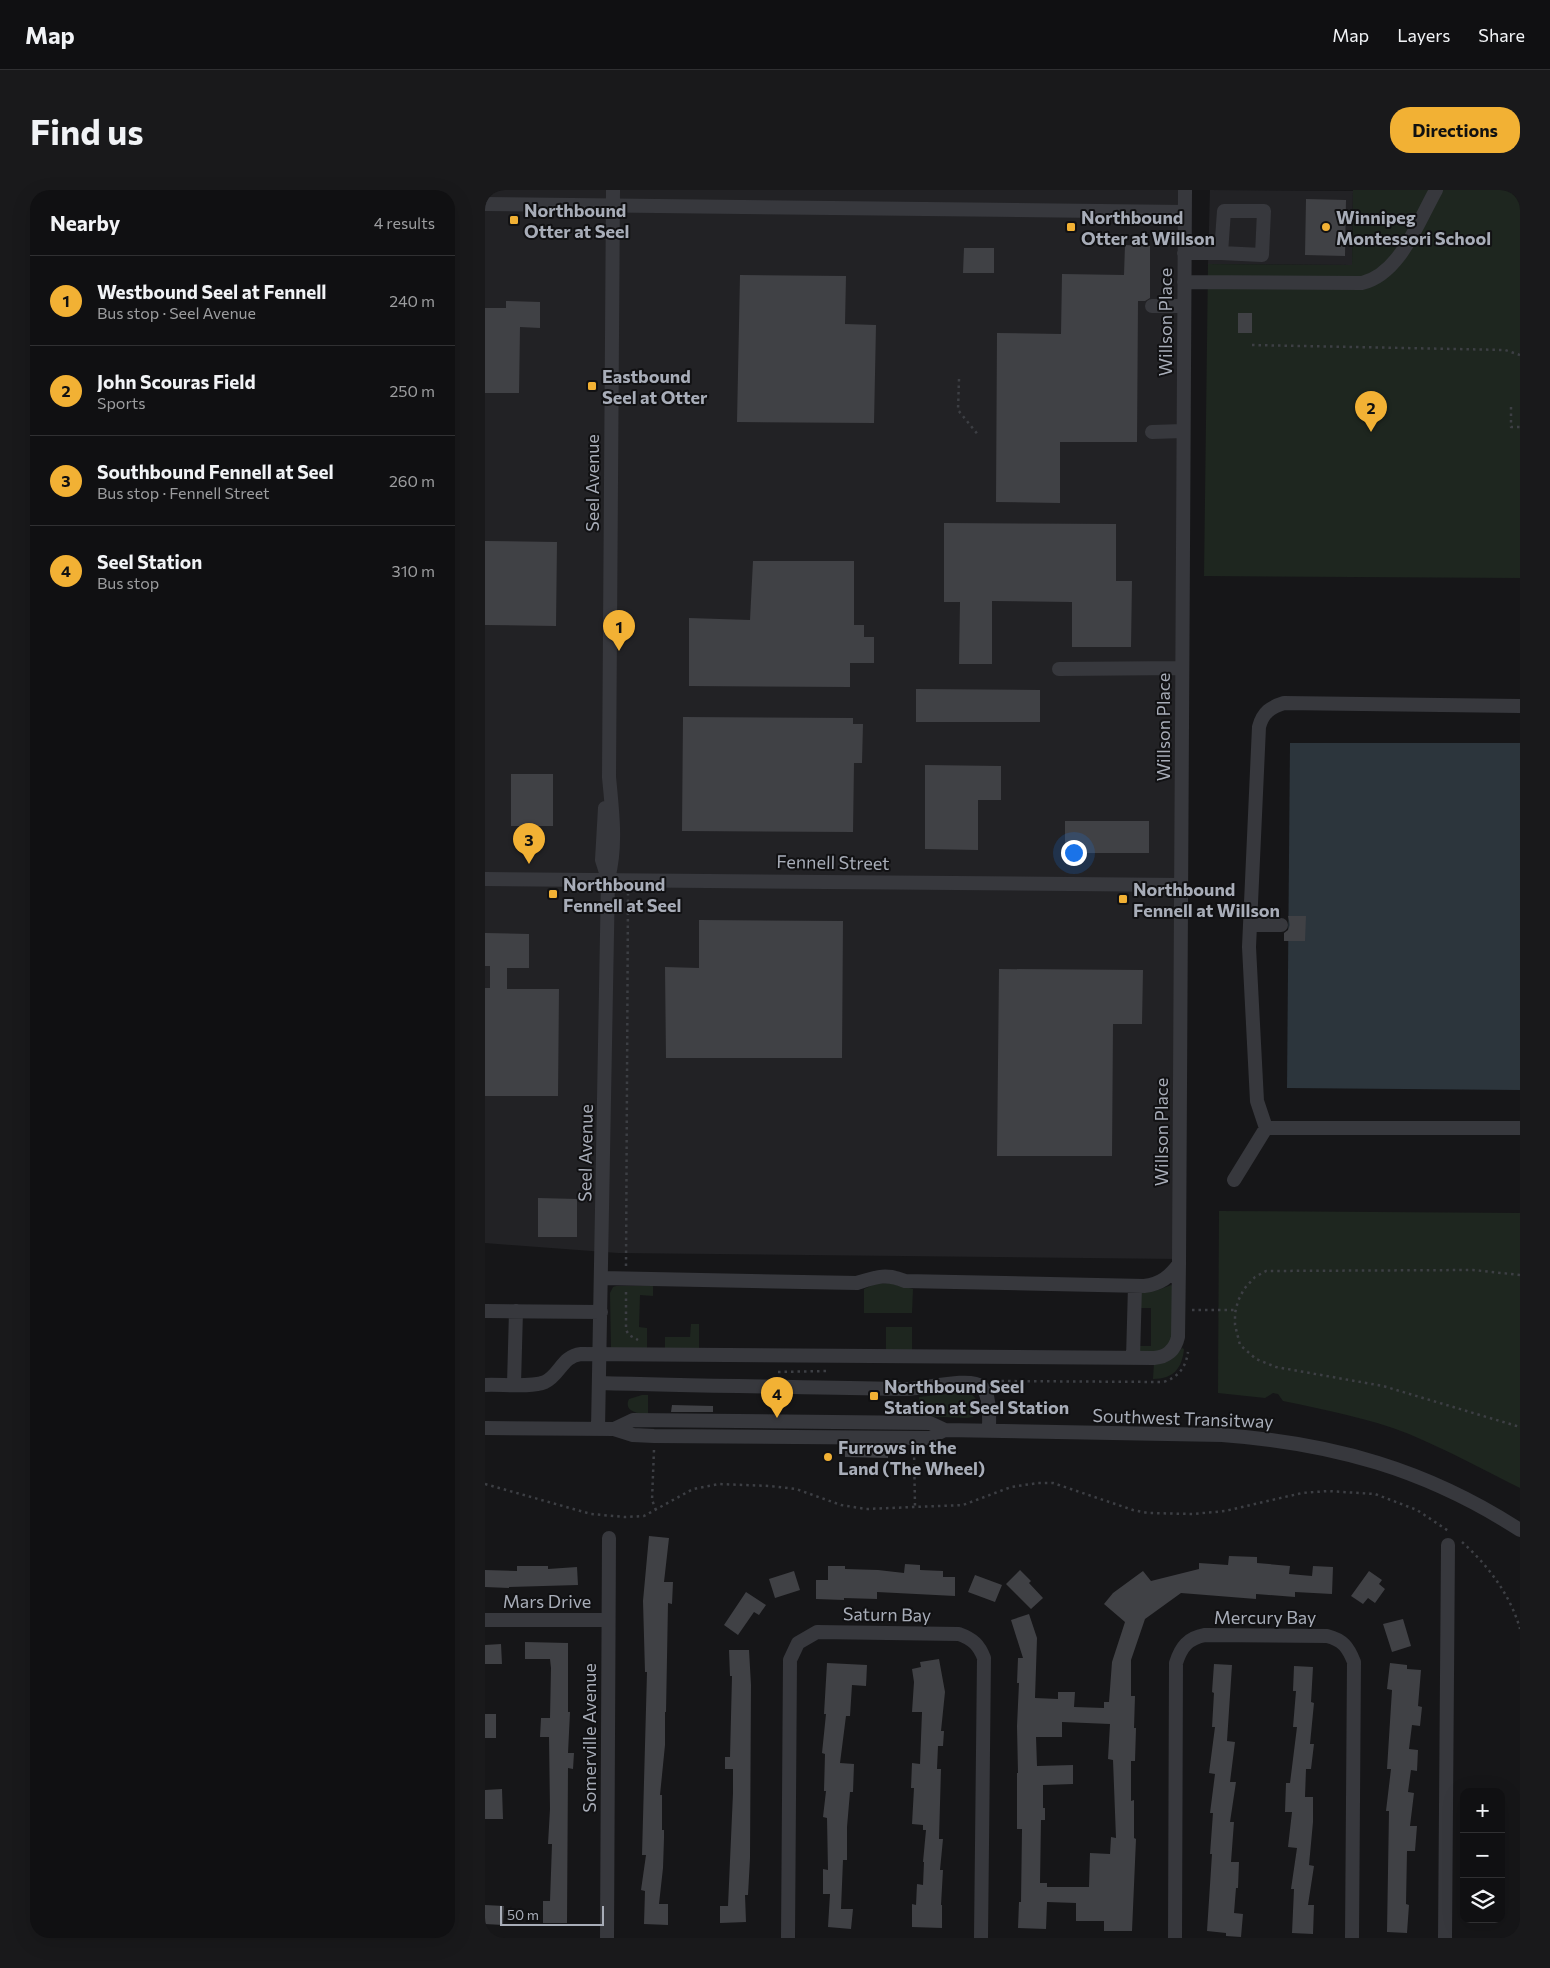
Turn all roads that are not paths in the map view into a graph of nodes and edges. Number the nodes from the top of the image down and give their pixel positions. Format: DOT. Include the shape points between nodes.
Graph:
graph roads {
  1 [pos="613,190"];
  2 [pos="1185,190"];
  3 [pos="1436,190"];
  4 [pos="485,204"];
  5 [pos="613,206"];
  6 [pos="1184,212"];
  7 [pos="1221,253"];
  8 [pos="1184,254"];
  9 [pos="1184,282"];
  10 [pos="1152,306"];
  11 [pos="1184,306"];
  12 [pos="1183,431"];
  13 [pos="1152,432"];
  14 [pos="1182,668"];
  15 [pos="1059,669"];
  16 [pos="1520,706"];
  17 [pos="485,879"];
  18 [pos="609,879"];
  19 [pos="1181,885"];
  20 [pos="1250,925"];
  21 [pos="1281,925"];
  22 [pos="1266,1128"];
  23 [pos="1520,1128"];
  24 [pos="1234,1180"];
  25 [pos="1179,1264"];
  26 [pos="602,1278"];
  27 [pos="1139,1286"];
  28 [pos="485,1311"];
  29 [pos="515,1311"];
  30 [pos="601,1312"];
  31 [pos="600,1354"];
  32 [pos="1133,1358"];
  33 [pos="599,1383"];
  34 [pos="485,1384"];
  35 [pos="515,1384"];
  36 [pos="485,1428"];
  37 [pos="599,1429"];
  38 [pos="613,1429"];
  39 [pos="945,1430"];
  40 [pos="989,1430"];
  41 [pos="1520,1530"];
  42 [pos="609,1538"];
  43 [pos="1455,1541"];
  44 [pos="485,1620"];
  45 [pos="608,1620"];
  46 [pos="607,1938"];
  47 [pos="788,1938"];
  48 [pos="981,1938"];
  49 [pos="1175,1938"];
  50 [pos="1352,1938"];
  51 [pos="1445,1938"];
  1 -- 5 [label="street, Seel Avenue"];
  2 -- 6 [label="street, Willson Place"];
  3 -- 9 [label="street" via="1401,254 1390,268 1371,281"];
  4 -- 5 [label="street"];
  5 -- 6 [label="street"];
  5 -- 18 [label="street, Seel Avenue" via="609,776 613,861"];
  6 -- 8 [label="street, Willson Place"];
  7 -- 8 [label="street"];
  8 -- 9 [label="street, Willson Place"];
  9 -- 11 [label="street, Willson Place"];
  10 -- 11 [label="street"];
  11 -- 12 [label="street, Willson Place"];
  12 -- 13 [label="street"];
  12 -- 14 [label="street, Willson Place"];
  14 -- 15 [label="street"];
  14 -- 19 [label="street, Willson Place"];
  16 -- 20 [label="street" via="1284,703 1272,707 1261,718 1259,727"];
  17 -- 18 [label="street, Fennell Street"];
  18 -- 19 [label="street, Fennell Street"];
  18 -- 26 [label="street, Seel Avenue"];
  19 -- 25 [label="street, Willson Place"];
  20 -- 21 [label="street"];
  20 -- 22 [label="street" via="1257,1101"];
  22 -- 23 [label="street"];
  22 -- 24 [label="street"];
  25 -- 27 [label="street" via="1166,1280"];
  25 -- 32 [label="street, Willson Place" via="1175,1347 1166,1355"];
  26 -- 27 [label="street" via="857,1283 877,1276 894,1276 905,1282"];
  26 -- 30 [label="street, Seel Avenue"];
  27 -- 32 [label="street"];
  28 -- 29 [label="street"];
  29 -- 30 [label="street"];
  29 -- 35 [label="street"];
  30 -- 31 [label="street, Seel Avenue"];
  31 -- 32 [label="street"];
  31 -- 33 [label="street, Seel Avenue"];
  31 -- 35 [label="street" via="573,1356 565,1360 544,1382"];
  33 -- 37 [label="street, Seel Avenue"];
  33 -- 40 [label="street" via="915,1389 972,1383 981,1386 985,1393"];
  34 -- 35 [label="street"];
  36 -- 37 [label="street, Southwest Transitway"];
  37 -- 38 [label="street, Southwest Transitway"];
  38 -- 39 [label="street, Southwest Transitway" via="633,1435 654,1436 928,1438"];
  38 -- 39 [label="street, Southwest Transitway" via="640,1420 930,1423"];
  39 -- 40 [label="street, Southwest Transitway"];
  40 -- 41 [label="street, Southwest Transitway" via="1222,1435 1302,1444 1338,1451 1410,1473 1472,1501"];
  42 -- 45 [label="street, Somerville Avenue"];
  43 -- 51 [label="street"];
  44 -- 45 [label="street, Mars Drive"];
  45 -- 46 [label="street, Somerville Avenue"];
  47 -- 48 [label="street, Saturn Bay" via="790,1660 798,1643 817,1632 959,1634 976,1643 981,1650 984,1658"];
  49 -- 50 [label="street, Mercury Bay" via="1177,1663 1179,1652 1186,1643 1205,1635 1327,1636 1337,1638 1350,1652 1354,1662"];
}
